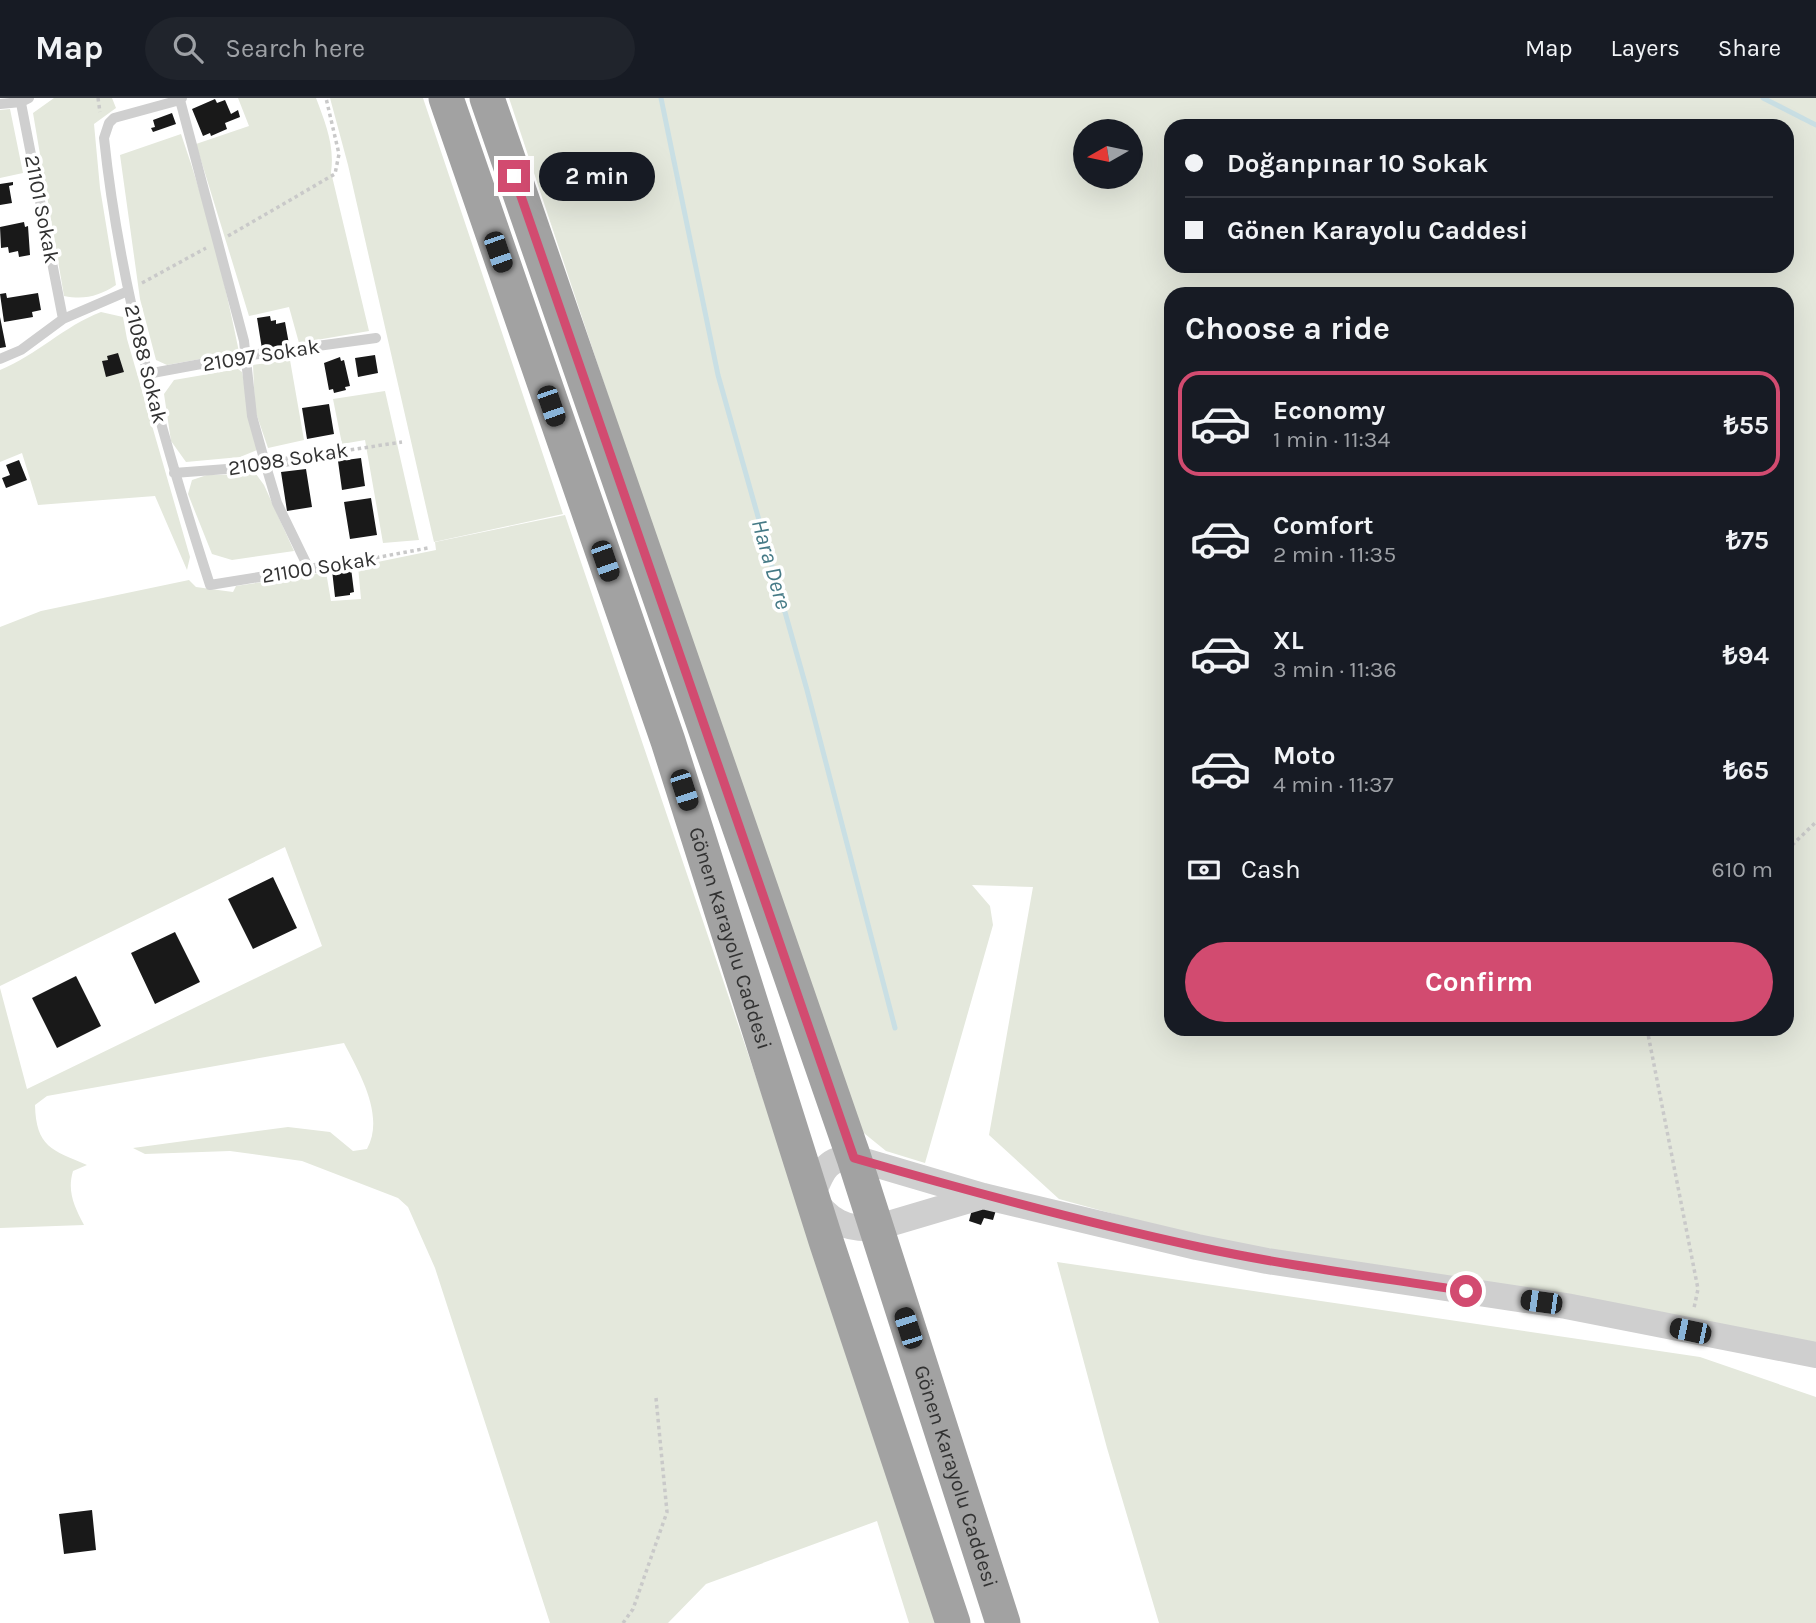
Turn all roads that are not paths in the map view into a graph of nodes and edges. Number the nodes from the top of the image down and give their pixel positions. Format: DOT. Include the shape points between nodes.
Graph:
graph roads {
  1 [pos="446,98"];
  2 [pos="487,98"];
  3 [pos="24,99"];
  4 [pos="181,99"];
  5 [pos="0,104"];
  6 [pos="128,291"];
  7 [pos="63,319"];
  8 [pos="376,338"];
  9 [pos="244,356"];
  10 [pos="0,359"];
  11 [pos="147,374"];
  12 [pos="318,455"];
  13 [pos="265,466"];
  14 [pos="174,473"];
  15 [pos="357,561"];
  16 [pos="309,569"];
  17 [pos="210,584"];
  18 [pos="854,1158"];
  19 [pos="812,1196"];
  20 [pos="984,1196"];
  21 [pos="875,1228"];
  22 [pos="1816,1355"];
  23 [pos="953,1623"];
  24 [pos="1003,1623"];
  1 -- 19 [label="highway, Gönen Karayolu Caddesi" via="668,741"];
  2 -- 18 [label="highway, Gönen Karayolu Caddesi"];
  3 -- 5 [label="lane"];
  3 -- 7 [label="lane, 21101 Sokak"];
  4 -- 6 [label="lane, 21088 Sokak" via="114,118 104,138"];
  4 -- 9 [label="lane"];
  6 -- 7 [label="lane"];
  6 -- 11 [label="lane, 21088 Sokak"];
  7 -- 10 [label="lane" via="21,350"];
  8 -- 9 [label="lane, 21097 Sokak"];
  9 -- 11 [label="lane, 21097 Sokak"];
  9 -- 13 [label="lane"];
  11 -- 14 [label="lane, 21088 Sokak"];
  12 -- 13 [label="lane, 21098 Sokak"];
  13 -- 14 [label="lane, 21098 Sokak"];
  13 -- 16 [label="lane" via="276,503"];
  14 -- 17 [label="lane, 21088 Sokak"];
  15 -- 16 [label="lane, 21100 Sokak"];
  16 -- 17 [label="lane, 21100 Sokak"];
  18 -- 19 [label="street" via="830,1163"];
  18 -- 20 [label="street"];
  18 -- 21 [label="highway, Gönen Karayolu Caddesi"];
  19 -- 21 [label="street" via="840,1225"];
  19 -- 23 [label="highway, Gönen Karayolu Caddesi"];
  20 -- 21 [label="street"];
  20 -- 22 [label="street" via="1196,1247 1566,1306"];
  21 -- 24 [label="highway, Gönen Karayolu Caddesi"];
}
